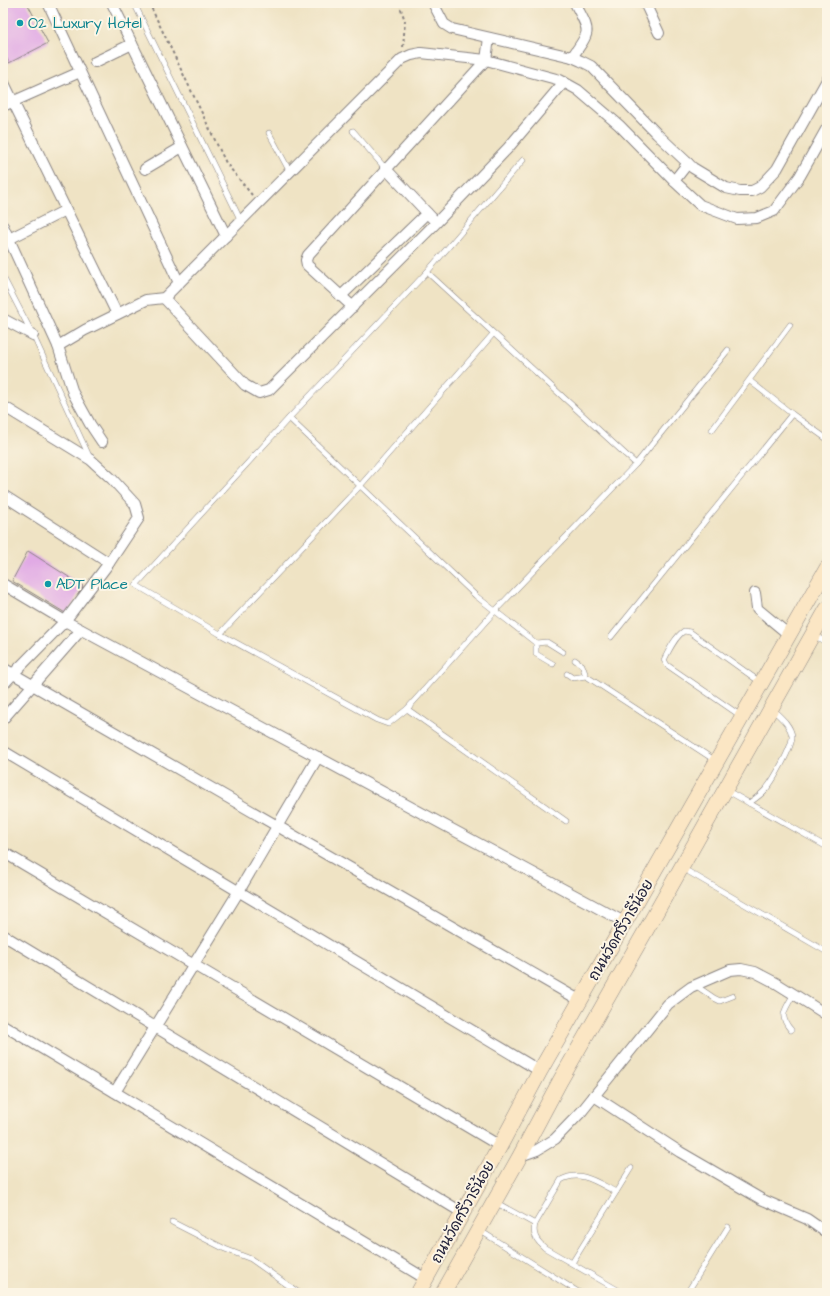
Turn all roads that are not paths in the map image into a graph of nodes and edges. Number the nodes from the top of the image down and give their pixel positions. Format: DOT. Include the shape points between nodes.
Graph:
graph roads {
  1 [pos="48,3"];
  2 [pos="112,3"];
  3 [pos="134,3"];
  4 [pos="433,3"];
  5 [pos="575,3"];
  6 [pos="645,3"];
  7 [pos="660,33"];
  8 [pos="489,38"];
  9 [pos="132,44"];
  10 [pos="572,57"];
  11 [pos="486,60"];
  12 [pos="95,62"];
  13 [pos="80,72"];
  14 [pos="827,80"];
  15 [pos="3,81"];
  16 [pos="564,82"];
  17 [pos="13,101"];
  18 [pos="3,106"];
  19 [pos="827,128"];
  20 [pos="353,131"];
  21 [pos="269,133"];
  22 [pos="182,147"];
  23 [pos="523,160"];
  24 [pos="688,163"];
  25 [pos="385,168"];
  26 [pos="145,169"];
  27 [pos="290,172"];
  28 [pos="674,181"];
  29 [pos="66,210"];
  30 [pos="427,213"];
  31 [pos="241,221"];
  32 [pos="436,223"];
  33 [pos="3,226"];
  34 [pos="226,236"];
  35 [pos="9,239"];
  36 [pos="427,272"];
  37 [pos="3,277"];
  38 [pos="179,283"];
  39 [pos="341,296"];
  40 [pos="164,298"];
  41 [pos="353,307"];
  42 [pos="117,314"];
  43 [pos="3,319"];
  44 [pos="790,325"];
  45 [pos="493,334"];
  46 [pos="33,336"];
  47 [pos="58,346"];
  48 [pos="728,350"];
  49 [pos="750,381"];
  50 [pos="3,406"];
  51 [pos="792,414"];
  52 [pos="289,418"];
  53 [pos="712,430"];
  54 [pos="827,439"];
  55 [pos="102,442"];
  56 [pos="91,460"];
  57 [pos="636,464"];
  58 [pos="360,486"];
  59 [pos="3,495"];
  60 [pos="109,563"];
  61 [pos="827,568"];
  62 [pos="3,584"];
  63 [pos="755,593"];
  64 [pos="827,609"];
  65 [pos="494,611"];
  66 [pos="65,621"];
  67 [pos="81,630"];
  68 [pos="791,630"];
  69 [pos="220,634"];
  70 [pos="813,635"];
  71 [pos="611,637"];
  72 [pos="536,643"];
  73 [pos="827,643"];
  74 [pos="563,652"];
  75 [pos="575,660"];
  76 [pos="553,664"];
  77 [pos="3,668"];
  78 [pos="12,674"];
  79 [pos="567,674"];
  80 [pos="586,676"];
  81 [pos="761,683"];
  82 [pos="3,685"];
  83 [pos="34,685"];
  84 [pos="772,708"];
  85 [pos="407,709"];
  86 [pos="742,716"];
  87 [pos="3,719"];
  88 [pos="3,751"];
  89 [pos="318,757"];
  90 [pos="717,761"];
  91 [pos="725,790"];
  92 [pos="748,803"];
  93 [pos="566,821"];
  94 [pos="278,826"];
  95 [pos="827,847"];
  96 [pos="3,852"];
  97 [pos="682,868"];
  98 [pos="239,891"];
  99 [pos="626,922"];
  100 [pos="3,935"];
  101 [pos="827,952"];
  102 [pos="193,965"];
  103 [pos="695,985"];
  104 [pos="793,995"];
  105 [pos="733,996"];
  106 [pos="581,1001"];
  107 [pos="827,1015"];
  108 [pos="3,1025"];
  109 [pos="155,1026"];
  110 [pos="791,1030"];
  111 [pos="540,1071"];
  112 [pos="115,1092"];
  113 [pos="594,1096"];
  114 [pos="500,1146"];
  115 [pos="520,1156"];
  116 [pos="631,1168"];
  117 [pos="616,1192"];
  118 [pos="494,1202"];
  119 [pos="463,1213"];
  120 [pos="172,1222"];
  121 [pos="535,1224"];
  122 [pos="728,1227"];
  123 [pos="478,1230"];
  124 [pos="827,1233"];
  125 [pos="572,1263"];
  126 [pos="426,1279"];
  127 [pos="291,1288"];
  128 [pos="286,1293"];
  129 [pos="299,1293"];
  130 [pos="418,1293"];
  131 [pos="443,1293"];
  132 [pos="580,1293"];
  133 [pos="623,1293"];
  134 [pos="687,1293"];
  1 -- 13 [label="street"];
  2 -- 9 [label="street"];
  3 -- 31 [label="lane"];
  4 -- 8 [label="street" via="444,24 452,29"];
  5 -- 10 [label="street" via="587,27 587,34"];
  6 -- 7 [label="street"];
  8 -- 10 [label="street"];
  8 -- 11 [label="street"];
  9 -- 12 [label="street"];
  9 -- 22 [label="street"];
  10 -- 24 [label="street" via="591,66"];
  11 -- 16 [label="street"];
  11 -- 25 [label="street"];
  11 -- 27 [label="street" via="421,53 411,54 402,59"];
  13 -- 17 [label="street"];
  13 -- 38 [label="street"];
  14 -- 24 [label="street" via="777,169 760,187 740,192 726,188"];
  15 -- 17 [label="street"];
  16 -- 28 [label="street" via="578,90 619,125"];
  16 -- 32 [label="street" via="508,148"];
  17 -- 18 [label="street"];
  17 -- 29 [label="street"];
  19 -- 28 [label="street" via="800,176 774,211 766,216 736,219 700,204"];
  20 -- 25 [label="lane"];
  21 -- 27 [label="lane"];
  22 -- 26 [label="street"];
  22 -- 34 [label="street"];
  23 -- 36 [label="lane"];
  24 -- 28 [label="street"];
  25 -- 30 [label="street"];
  25 -- 39 [label="street" via="306,260 307,265"];
  27 -- 31 [label="street"];
  29 -- 35 [label="street"];
  29 -- 42 [label="street"];
  30 -- 32 [label="street"];
  30 -- 39 [label="street"];
  31 -- 34 [label="street"];
  32 -- 41 [label="street"];
  33 -- 35 [label="street"];
  34 -- 38 [label="street"];
  35 -- 47 [label="street"];
  36 -- 45 [label="lane"];
  36 -- 52 [label="lane"];
  37 -- 46 [label="lane"];
  38 -- 40 [label="street"];
  39 -- 41 [label="street"];
  40 -- 41 [label="street" via="245,385 259,393 269,390"];
  40 -- 42 [label="street" via="146,300"];
  42 -- 47 [label="street"];
  43 -- 46 [label="street"];
  44 -- 49 [label="lane"];
  45 -- 57 [label="lane"];
  45 -- 58 [label="lane"];
  46 -- 56 [label="lane"];
  47 -- 55 [label="street" via="72,393"];
  48 -- 57 [label="lane"];
  49 -- 51 [label="lane"];
  49 -- 53 [label="lane"];
  50 -- 56 [label="street"];
  51 -- 54 [label="lane"];
  51 -- 71 [label="lane"];
  52 -- 58 [label="lane"];
  52 -- 69 [label="lane" via="136,585"];
  56 -- 60 [label="street" via="135,504 140,518"];
  57 -- 65 [label="lane"];
  58 -- 65 [label="lane"];
  58 -- 69 [label="lane"];
  59 -- 60 [label="street"];
  60 -- 66 [label="street"];
  61 -- 68 [label="main road, ถนนวัดศรีวารีน้อย"];
  62 -- 66 [label="street"];
  63 -- 68 [label="street" via="757,608"];
  64 -- 70 [label="main road, ถนนวัดศรีวารีน้อย"];
  65 -- 72 [label="lane"];
  65 -- 85 [label="lane"];
  66 -- 67 [label="street"];
  66 -- 78 [label="street"];
  67 -- 83 [label="street"];
  67 -- 89 [label="street"];
  68 -- 70 [label="main road"];
  68 -- 81 [label="main road, ถนนวัดศรีวารีน้อย"];
  69 -- 85 [label="lane" via="377,720 388,724"];
  70 -- 73 [label="lane"];
  70 -- 84 [label="main road, ถนนวัดศรีวารีน้อย"];
  72 -- 74 [label="lane" via="547,642"];
  72 -- 76 [label="lane" via="536,654"];
  75 -- 80 [label="lane" via="582,665"];
  77 -- 78 [label="street"];
  78 -- 82 [label="street"];
  78 -- 83 [label="street"];
  79 -- 80 [label="lane" via="573,678"];
  80 -- 90 [label="lane"];
  81 -- 86 [label="main road, ถนนวัดศรีวารีน้อย"];
  81 -- 86 [label="lane" via="690,632 684,631 679,634 667,653 664,660 667,664"];
  83 -- 87 [label="street"];
  83 -- 94 [label="street"];
  84 -- 91 [label="main road, ถนนวัดศรีวารีน้อย"];
  84 -- 92 [label="lane" via="788,725 792,737 790,747 767,789"];
  85 -- 93 [label="lane"];
  86 -- 90 [label="main road, ถนนวัดศรีวารีน้อย"];
  88 -- 98 [label="street"];
  89 -- 94 [label="street"];
  89 -- 99 [label="street"];
  90 -- 99 [label="main road, ถนนวัดศรีวารีน้อย"];
  91 -- 92 [label="lane"];
  91 -- 97 [label="main road, ถนนวัดศรีวารีน้อย"];
  92 -- 95 [label="lane"];
  94 -- 98 [label="street"];
  94 -- 106 [label="street"];
  96 -- 102 [label="street"];
  97 -- 101 [label="lane"];
  97 -- 115 [label="main road, ถนนวัดศรีวารีน้อย"];
  98 -- 102 [label="street"];
  98 -- 111 [label="street"];
  99 -- 106 [label="main road, ถนนวัดศรีวารีน้อย"];
  100 -- 109 [label="street"];
  102 -- 109 [label="street"];
  102 -- 114 [label="street"];
  103 -- 104 [label="street" via="730,970 741,969 755,972"];
  103 -- 105 [label="lane" via="720,1001"];
  103 -- 113 [label="street" via="668,1004"];
  104 -- 107 [label="street"];
  104 -- 110 [label="lane" via="783,1016"];
  106 -- 111 [label="main road, ถนนวัดศรีวารีน้อย"];
  108 -- 112 [label="street"];
  109 -- 112 [label="street"];
  109 -- 119 [label="street"];
  111 -- 114 [label="main road, ถนนวัดศรีวารีน้อย"];
  112 -- 126 [label="street"];
  113 -- 115 [label="street" via="555,1139 537,1150"];
  113 -- 124 [label="street" via="680,1152 761,1199 807,1220"];
  114 -- 119 [label="main road, ถนนวัดศรีวารีน้อย"];
  115 -- 118 [label="main road, ถนนวัดศรีวารีน้อย"];
  116 -- 117 [label="lane"];
  117 -- 121 [label="lane" via="584,1176 566,1177 560,1180"];
  117 -- 125 [label="lane"];
  118 -- 121 [label="lane"];
  118 -- 123 [label="main road, ถนนวัดศรีวารีน้อย"];
  119 -- 126 [label="main road, ถนนวัดศรีวารีน้อย"];
  120 -- 127 [label="lane" via="251,1259"];
  121 -- 125 [label="lane" via="535,1237 539,1243"];
  122 -- 134 [label="lane"];
  123 -- 131 [label="main road, ถนนวัดศรีวารีน้อย"];
  123 -- 132 [label="lane"];
  125 -- 133 [label="lane"];
  126 -- 130 [label="main road, ถนนวัดศรีวารีน้อย"];
  127 -- 128 [label="lane"];
  127 -- 129 [label="lane"];
}
